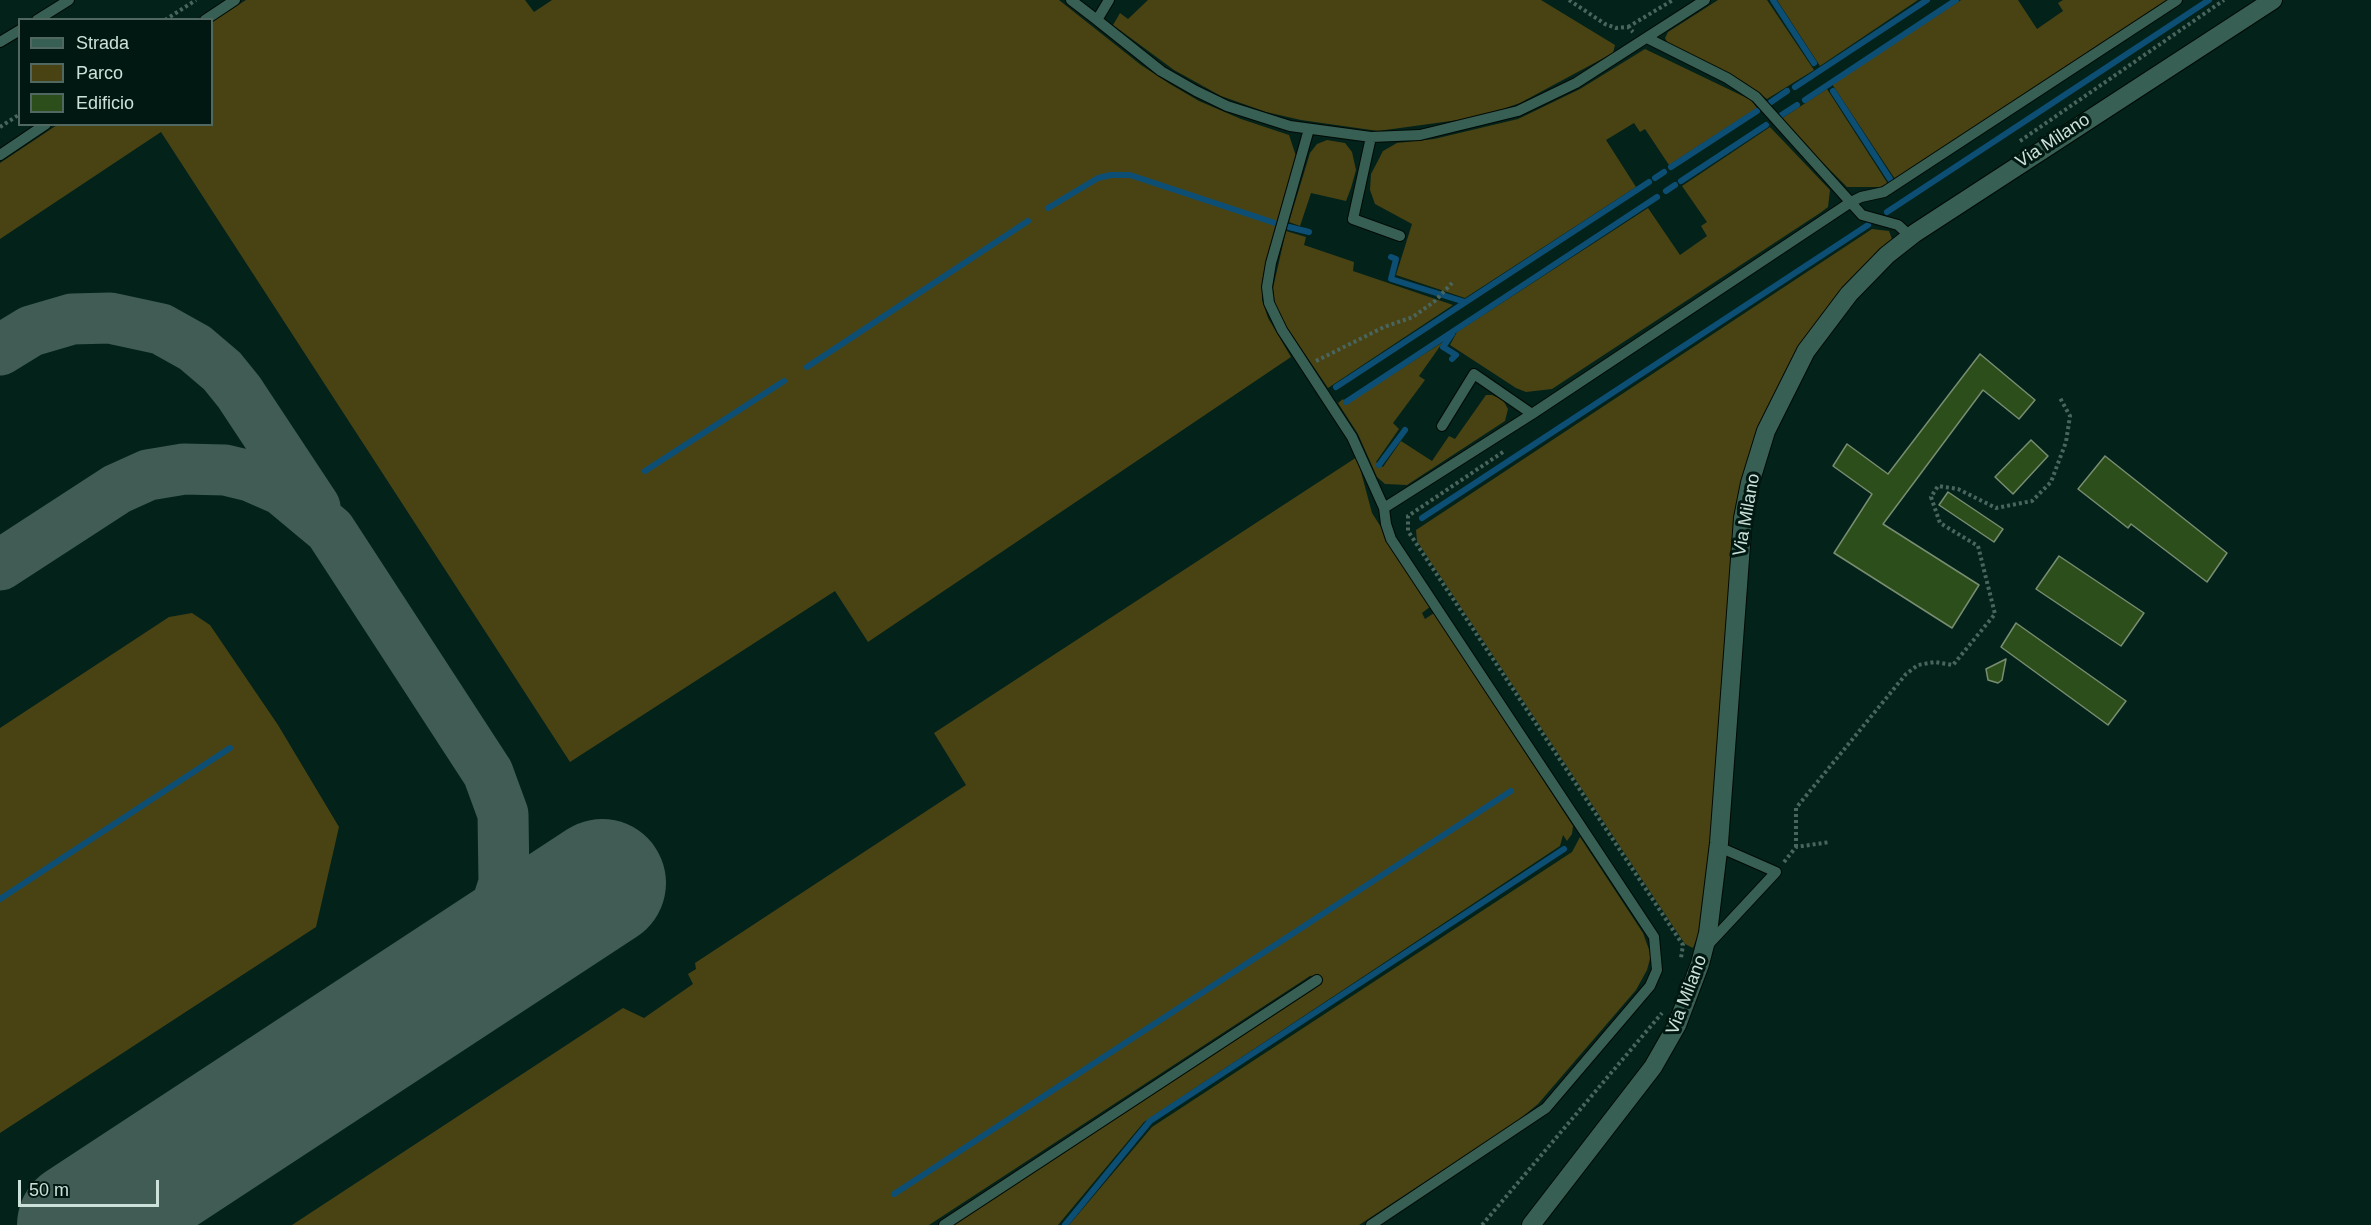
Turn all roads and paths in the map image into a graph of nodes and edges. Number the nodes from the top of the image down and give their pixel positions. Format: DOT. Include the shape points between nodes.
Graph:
graph roads {
  1 [pos="69,0"];
  2 [pos="196,0"];
  3 [pos="235,0"];
  4 [pos="1071,0"];
  5 [pos="1109,0"];
  6 [pos="1569,0"];
  7 [pos="1673,0"];
  8 [pos="1705,0"];
  9 [pos="2177,0"];
  10 [pos="2224,0"];
  11 [pos="2273,0"];
  12 [pos="40,18"];
  13 [pos="168,18"];
  14 [pos="208,18"];
  15 [pos="1097,20"];
  16 [pos="1628,27"];
  17 [pos="18,31"];
  18 [pos="1647,38"];
  19 [pos="0,42"];
  20 [pos="18,115"];
  21 [pos="43,126"];
  22 [pos="0,127"];
  23 [pos="1309,129"];
  24 [pos="1371,137"];
  25 [pos="2010,147"];
  26 [pos="0,155"];
  27 [pos="1851,202"];
  28 [pos="1400,236"];
  29 [pos="1910,236"];
  30 [pos="1452,283"];
  31 [pos="1306,366"];
  32 [pos="2060,398"];
  33 [pos="1532,414"];
  34 [pos="1442,426"];
  35 [pos="1508,449"];
  36 [pos="1384,508"];
  37 [pos="1830,842"];
  38 [pos="1719,847"];
  39 [pos="1796,847"];
  40 [pos="1776,872"];
  41 [pos="1705,949"];
  42 [pos="1680,964"];
  43 [pos="1317,980"];
  44 [pos="1665,1009"];
  45 [pos="944,1225"];
  46 [pos="1371,1225"];
  47 [pos="1482,1225"];
  48 [pos="1531,1225"];
  1 -- 12 [label="lane"];
  2 -- 13 [label="path"];
  3 -- 14 [label="lane"];
  4 -- 15 [label="lane"];
  5 -- 15 [label="lane"];
  6 -- 16 [label="path" via="1605,24"];
  7 -- 16 [label="path"];
  8 -- 18 [label="lane"];
  9 -- 27 [label="lane" via="1884,192"];
  10 -- 25 [label="path"];
  11 -- 29 [label="street, Via Milano"];
  15 -- 23 [label="lane" via="1161,71 1196,92 1257,117"];
  16 -- 18 [label="path"];
  17 -- 19 [label="lane"];
  18 -- 24 [label="lane" via="1576,83 1518,111 1420,135"];
  18 -- 27 [label="lane" via="1756,97"];
  20 -- 22 [label="path"];
  21 -- 26 [label="lane"];
  23 -- 24 [label="lane"];
  23 -- 31 [label="lane" via="1267,287 1269,303 1282,330"];
  24 -- 28 [label="lane" via="1353,219"];
  27 -- 29 [label="lane" via="1862,215 1898,225"];
  27 -- 33 [label="lane"];
  29 -- 38 [label="street, Via Milano" via="1861,280 1816,336 1784,390 1758,457 1741,536"];
  30 -- 31 [label="path" via="1413,317"];
  31 -- 36 [label="lane" via="1352,437"];
  32 -- 39 [label="path" via="2070,416 2066,442 2050,482 2032,501 1996,508 1958,489 1938,486 1931,497 1940,523 1978,546 1995,614 1953,665 1918,665 1906,674 1796,808"];
  33 -- 34 [label="lane" via="1474,374"];
  33 -- 36 [label="lane"];
  35 -- 42 [label="path" via="1408,516 1408,531 1683,945"];
  36 -- 46 [label="lane" via="1391,539 1654,937 1658,953 1657,970 1650,986 1546,1108"];
  37 -- 39 [label="path"];
  38 -- 40 [label="lane"];
  38 -- 41 [label="street, Via Milano"];
  39 -- 40 [label="path"];
  40 -- 41 [label="lane"];
  41 -- 48 [label="street, Via Milano" via="1684,1010 1658,1060"];
  43 -- 45 [label="lane"];
  44 -- 47 [label="path"];
}
